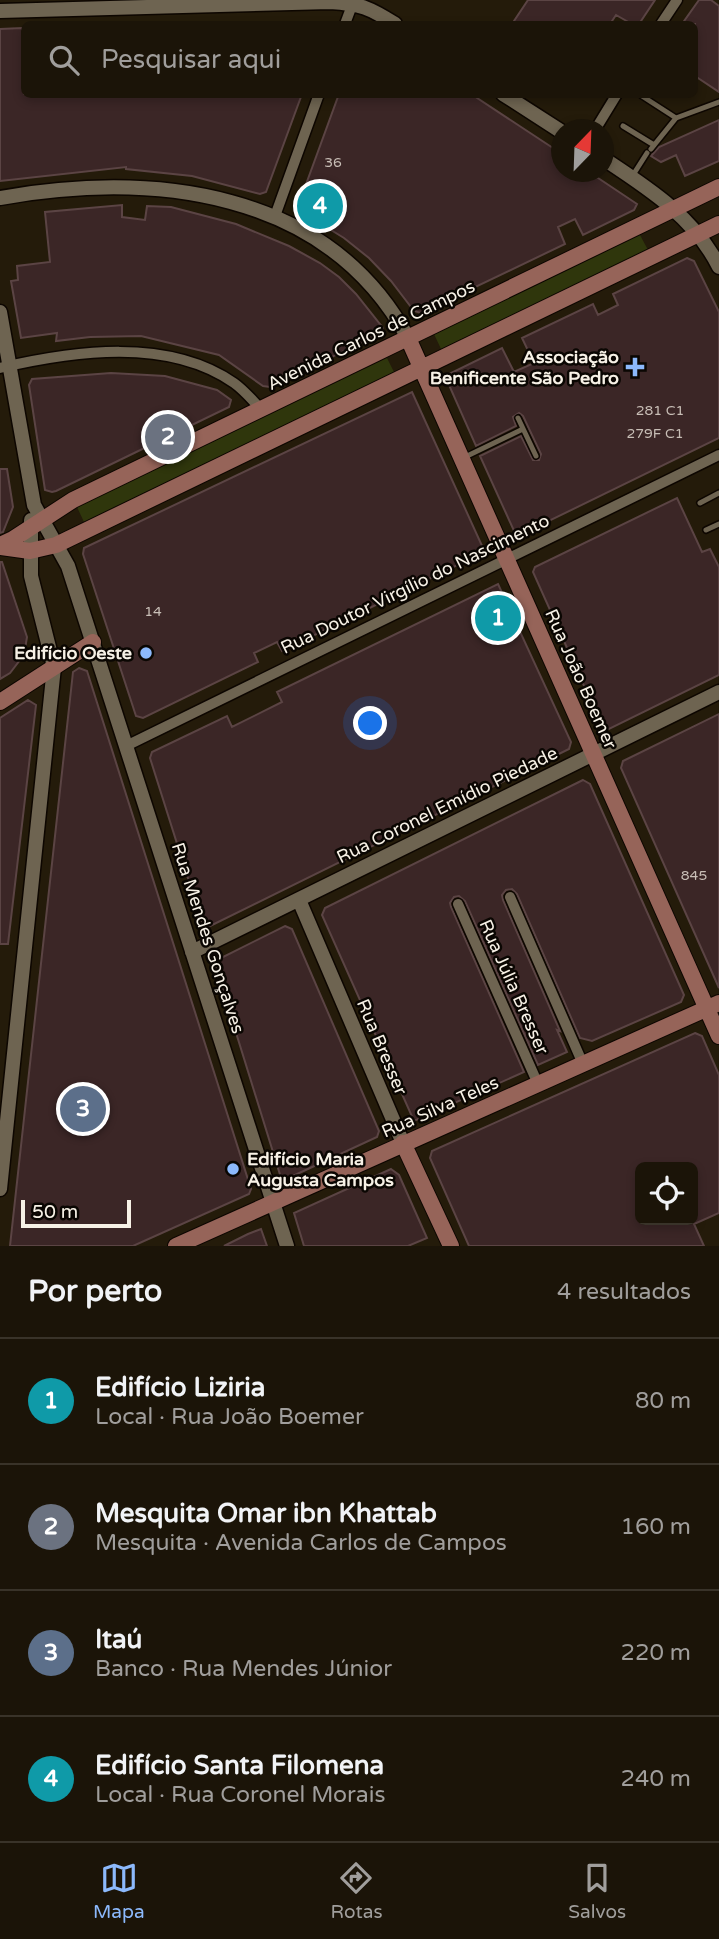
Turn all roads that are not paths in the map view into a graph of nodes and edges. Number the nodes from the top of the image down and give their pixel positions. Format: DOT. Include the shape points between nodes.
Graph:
graph roads {
  1 [pos="677,0"];
  2 [pos="236,2"];
  3 [pos="353,2"];
  4 [pos="125,4"];
  5 [pos="0,11"];
  6 [pos="346,21"];
  7 [pos="390,21"];
  8 [pos="663,21"];
  9 [pos="318,98"];
  10 [pos="509,98"];
  11 [pos="615,98"];
  12 [pos="645,98"];
  13 [pos="719,102"];
  14 [pos="676,118"];
  15 [pos="602,119"];
  16 [pos="551,125"];
  17 [pos="623,126"];
  18 [pos="651,149"];
  19 [pos="614,166"];
  20 [pos="631,177"];
  21 [pos="719,187"];
  22 [pos="0,198"];
  23 [pos="673,210"];
  24 [pos="275,216"];
  25 [pos="719,224"];
  26 [pos="699,234"];
  27 [pos="719,267"];
  28 [pos="0,312"];
  29 [pos="408,338"];
  30 [pos="5,367"];
  31 [pos="421,368"];
  32 [pos="261,409"];
  33 [pos="518,418"];
  34 [pos="523,429"];
  35 [pos="719,454"];
  36 [pos="536,456"];
  37 [pos="462,458"];
  38 [pos="719,493"];
  39 [pos="700,503"];
  40 [pos="36,524"];
  41 [pos="719,524"];
  42 [pos="706,530"];
  43 [pos="56,545"];
  44 [pos="0,546"];
  45 [pos="30,551"];
  46 [pos="507,559"];
  47 [pos="93,642"];
  48 [pos="54,667"];
  49 [pos="719,692"];
  50 [pos="0,702"];
  51 [pos="126,746"];
  52 [pos="594,754"];
  53 [pos="510,897"];
  54 [pos="299,900"];
  55 [pos="457,904"];
  56 [pos="192,952"];
  57 [pos="713,1006"];
  58 [pos="719,1036"];
  59 [pos="583,1064"];
  60 [pos="538,1084"];
  61 [pos="403,1143"];
  62 [pos="0,1189"];
  63 [pos="273,1203"];
  64 [pos="176,1246"];
  65 [pos="287,1246"];
  66 [pos="451,1246"];
  1 -- 8 [label="street"];
  2 -- 3 [label="street"];
  2 -- 4 [label="street"];
  3 -- 6 [label="street"];
  3 -- 7 [label="street"];
  4 -- 5 [label="street"];
  9 -- 24 [label="street"];
  10 -- 16 [label="street"];
  11 -- 15 [label="street"];
  12 -- 14 [label="lane"];
  13 -- 14 [label="lane"];
  14 -- 18 [label="lane"];
  17 -- 18 [label="lane"];
  18 -- 20 [label="lane"];
  19 -- 20 [label="street"];
  20 -- 23 [label="street"];
  21 -- 23 [label="main road, Avenida Carlos de Campos"];
  22 -- 24 [label="street" via="133,187 191,195"];
  23 -- 26 [label="street"];
  23 -- 29 [label="main road, Avenida Carlos de Campos"];
  24 -- 29 [label="street" via="354,265 383,297"];
  25 -- 26 [label="main road"];
  26 -- 27 [label="street"];
  26 -- 31 [label="main road"];
  28 -- 30 [label="street, Rua Mendes Gonçalves"];
  29 -- 31 [label="main road, Rua João Boemer"];
  29 -- 32 [label="main road, Avenida Carlos de Campos"];
  30 -- 32 [label="street" via="94,352 154,355 222,376"];
  30 -- 40 [label="street, Rua Mendes Gonçalves"];
  31 -- 37 [label="main road, Rua João Boemer"];
  31 -- 43 [label="main road"];
  32 -- 40 [label="main road, Avenida Carlos de Campos" via="73,500"];
  33 -- 34 [label="lane"];
  34 -- 36 [label="lane"];
  34 -- 37 [label="lane"];
  35 -- 46 [label="street, Rua Doutor Virgílio do Nascimento"];
  37 -- 46 [label="main road, Rua João Boemer"];
  38 -- 39 [label="lane"];
  40 -- 43 [label="street, Rua Mendes Gonçalves"];
  40 -- 44 [label="main road, Avenida Carlos de Campos"];
  40 -- 45 [label="street"];
  41 -- 42 [label="lane"];
  43 -- 45 [label="main road"];
  43 -- 47 [label="street, Rua Mendes Gonçalves" via="68,566"];
  44 -- 45 [label="main road"];
  45 -- 48 [label="street" via="31,576"];
  46 -- 51 [label="street, Rua Doutor Virgílio do Nascimento"];
  46 -- 52 [label="main road, Rua João Boemer"];
  47 -- 48 [label="main road"];
  47 -- 51 [label="street, Rua Mendes Gonçalves"];
  48 -- 50 [label="main road"];
  48 -- 62 [label="street"];
  49 -- 52 [label="street, Rua Coronel Emídio Piedade"];
  51 -- 56 [label="street, Rua Mendes Gonçalves"];
  52 -- 54 [label="street, Rua Coronel Emídio Piedade"];
  52 -- 57 [label="main road, Rua João Boemer"];
  53 -- 59 [label="street"];
  54 -- 56 [label="street, Rua Coronel Emídio Piedade"];
  54 -- 61 [label="street, Rua Bresser"];
  55 -- 60 [label="street, Rua Júlia Bresser"];
  56 -- 63 [label="street, Rua Mendes Gonçalves"];
  57 -- 58 [label="main road, Rua João Boemer"];
  57 -- 59 [label="main road, Rua Silva Teles"];
  59 -- 60 [label="main road, Rua Silva Teles"];
  60 -- 61 [label="main road, Rua Silva Teles"];
  61 -- 63 [label="main road, Rua Silva Teles"];
  61 -- 66 [label="main road, Rua Bresser"];
  63 -- 64 [label="main road, Rua Silva Teles"];
  63 -- 65 [label="street, Rua Mendes Gonçalves"];
}
